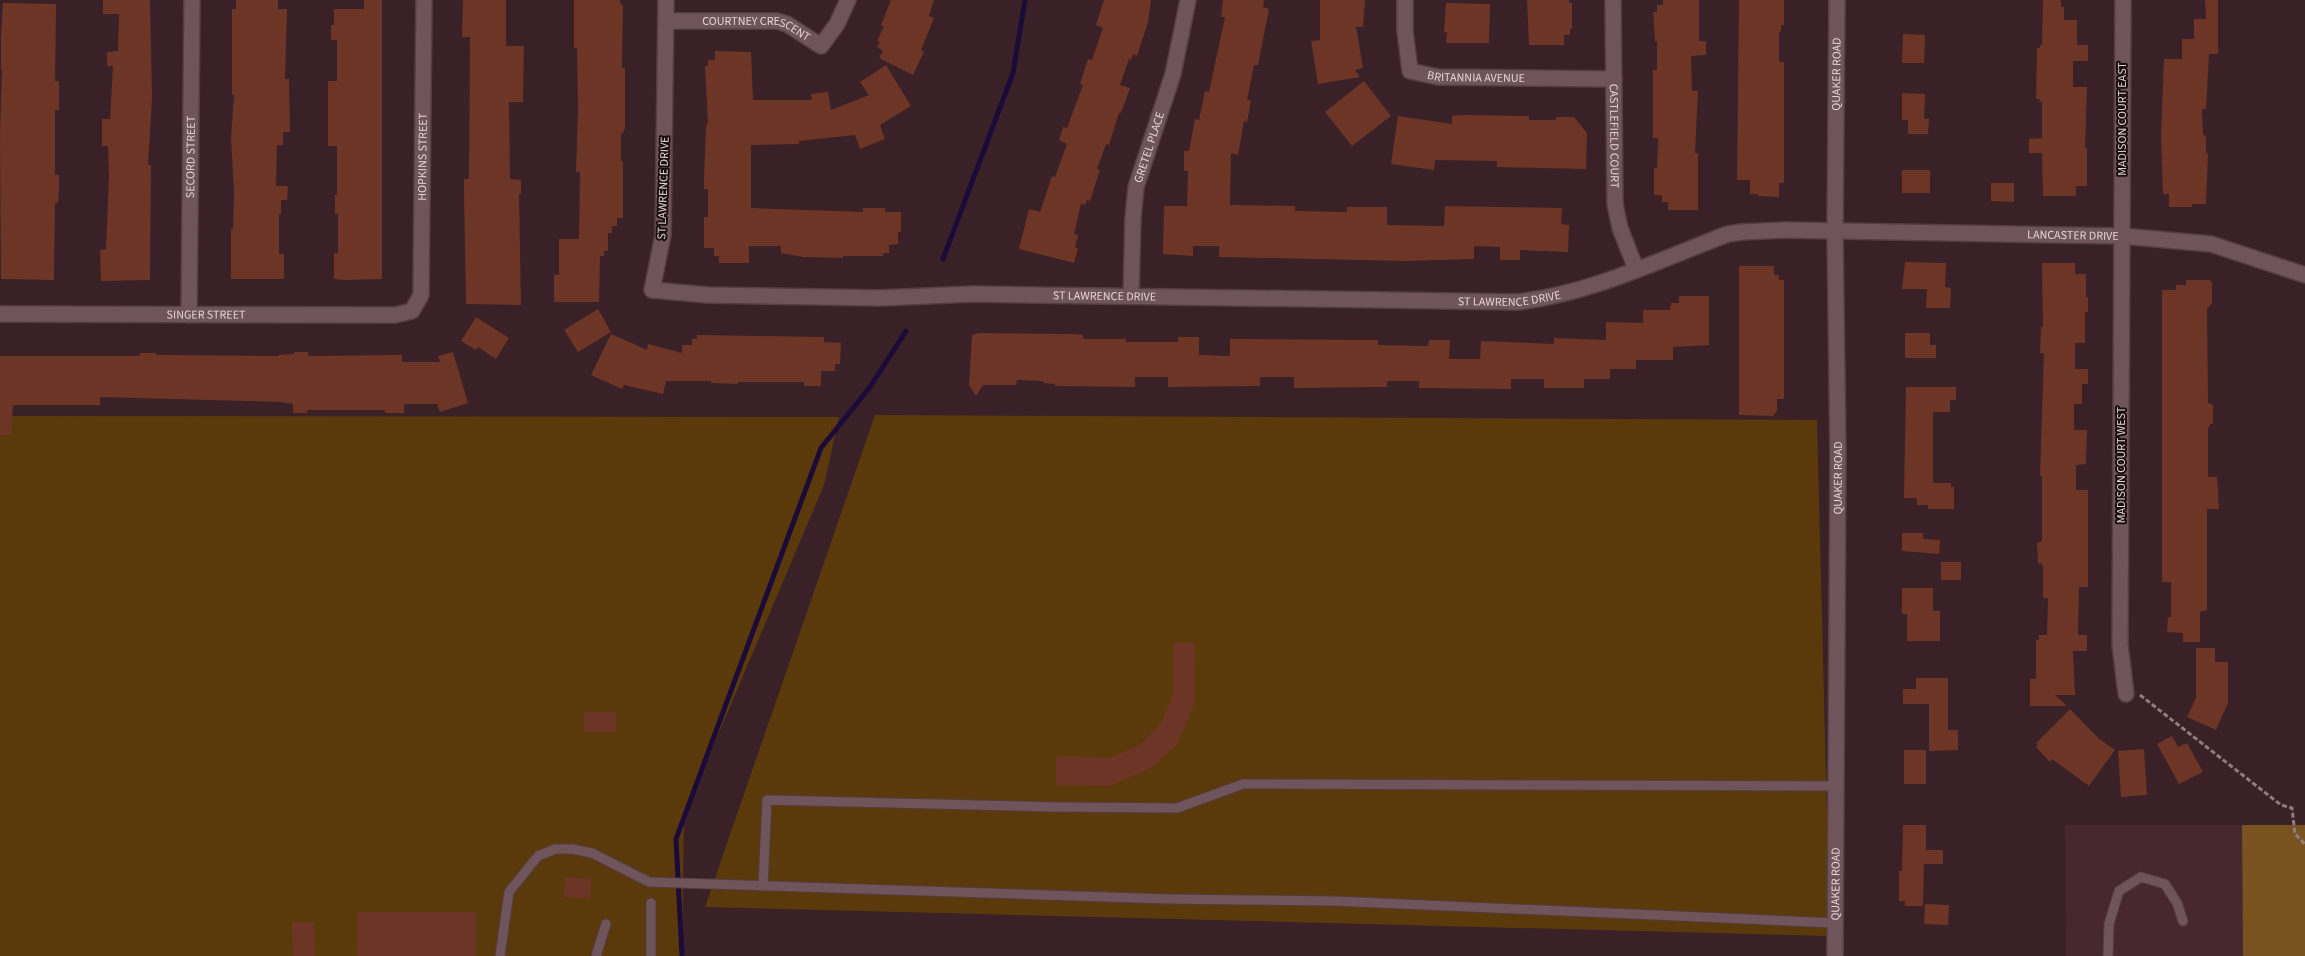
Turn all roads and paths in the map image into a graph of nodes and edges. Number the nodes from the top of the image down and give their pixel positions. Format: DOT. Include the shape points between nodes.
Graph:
graph roads {
  1 [pos="192,0"];
  2 [pos="424,0"];
  3 [pos="666,0"];
  4 [pos="848,0"];
  5 [pos="1188,0"];
  6 [pos="1405,0"];
  7 [pos="1613,0"];
  8 [pos="1838,0"];
  9 [pos="2123,2"];
  10 [pos="666,21"];
  11 [pos="1614,79"];
  12 [pos="1835,232"];
  13 [pos="2122,236"];
  14 [pos="1636,269"];
  15 [pos="2305,275"];
  16 [pos="1131,296"];
  17 [pos="412,311"];
  18 [pos="0,314"];
  19 [pos="189,315"];
  20 [pos="2125,688"];
  21 [pos="1836,786"];
  22 [pos="2305,844"];
  23 [pos="763,886"];
  24 [pos="651,903"];
  25 [pos="2183,920"];
  26 [pos="1835,923"];
  27 [pos="606,924"];
  28 [pos="500,956"];
  29 [pos="596,956"];
  30 [pos="651,956"];
  31 [pos="1835,956"];
  32 [pos="2108,956"];
  1 -- 19 [label="street, SECORD STREET"];
  2 -- 17 [label="street, HOPKINS STREET" via="422,295"];
  3 -- 10 [label="street, ST LAWRENCE DRIVE"];
  4 -- 10 [label="street, COURTNEY CRESCENT" via="837,24 821,46 777,21"];
  5 -- 16 [label="street, GRETEL PLACE" via="1173,74 1136,187"];
  6 -- 11 [label="street, BRITANNIA AVENUE" via="1410,71 1438,77"];
  7 -- 11 [label="street, CASTLEFIELD COURT"];
  8 -- 12 [label="street, QUAKER ROAD"];
  9 -- 13 [label="street, MADISON COURT EAST"];
  10 -- 16 [label="street, ST LAWRENCE DRIVE" via="663,235 652,290 708,295 880,298 973,294"];
  11 -- 14 [label="street, CASTLEFIELD COURT" via="1616,204 1620,228"];
  12 -- 13 [label="street, LANCASTER DRIVE"];
  12 -- 14 [label="street, ST LAWRENCE DRIVE" via="1735,233"];
  12 -- 21 [label="street, QUAKER ROAD" via="1838,456"];
  13 -- 15 [label="street, LANCASTER DRIVE" via="2211,244"];
  13 -- 20 [label="street, MADISON COURT WEST" via="2120,645"];
  14 -- 16 [label="street, ST LAWRENCE DRIVE" via="1546,299 1517,302"];
  17 -- 19 [label="street, SINGER STREET" via="396,315"];
  18 -- 19 [label="street, SINGER STREET"];
  20 -- 22 [label="path" via="2280,805 2292,808 2295,834"];
  21 -- 23 [label="lane" via="1243,784 1177,808 767,800"];
  21 -- 26 [label="street, QUAKER ROAD"];
  23 -- 26 [label="lane" via="1327,901"];
  23 -- 28 [label="lane" via="649,882 592,853 555,849 538,856 509,892"];
  24 -- 30 [label="lane"];
  25 -- 32 [label="lane" via="2165,884 2141,877 2119,892 2109,924"];
  26 -- 31 [label="street, QUAKER ROAD"];
  27 -- 29 [label="lane"];
}
